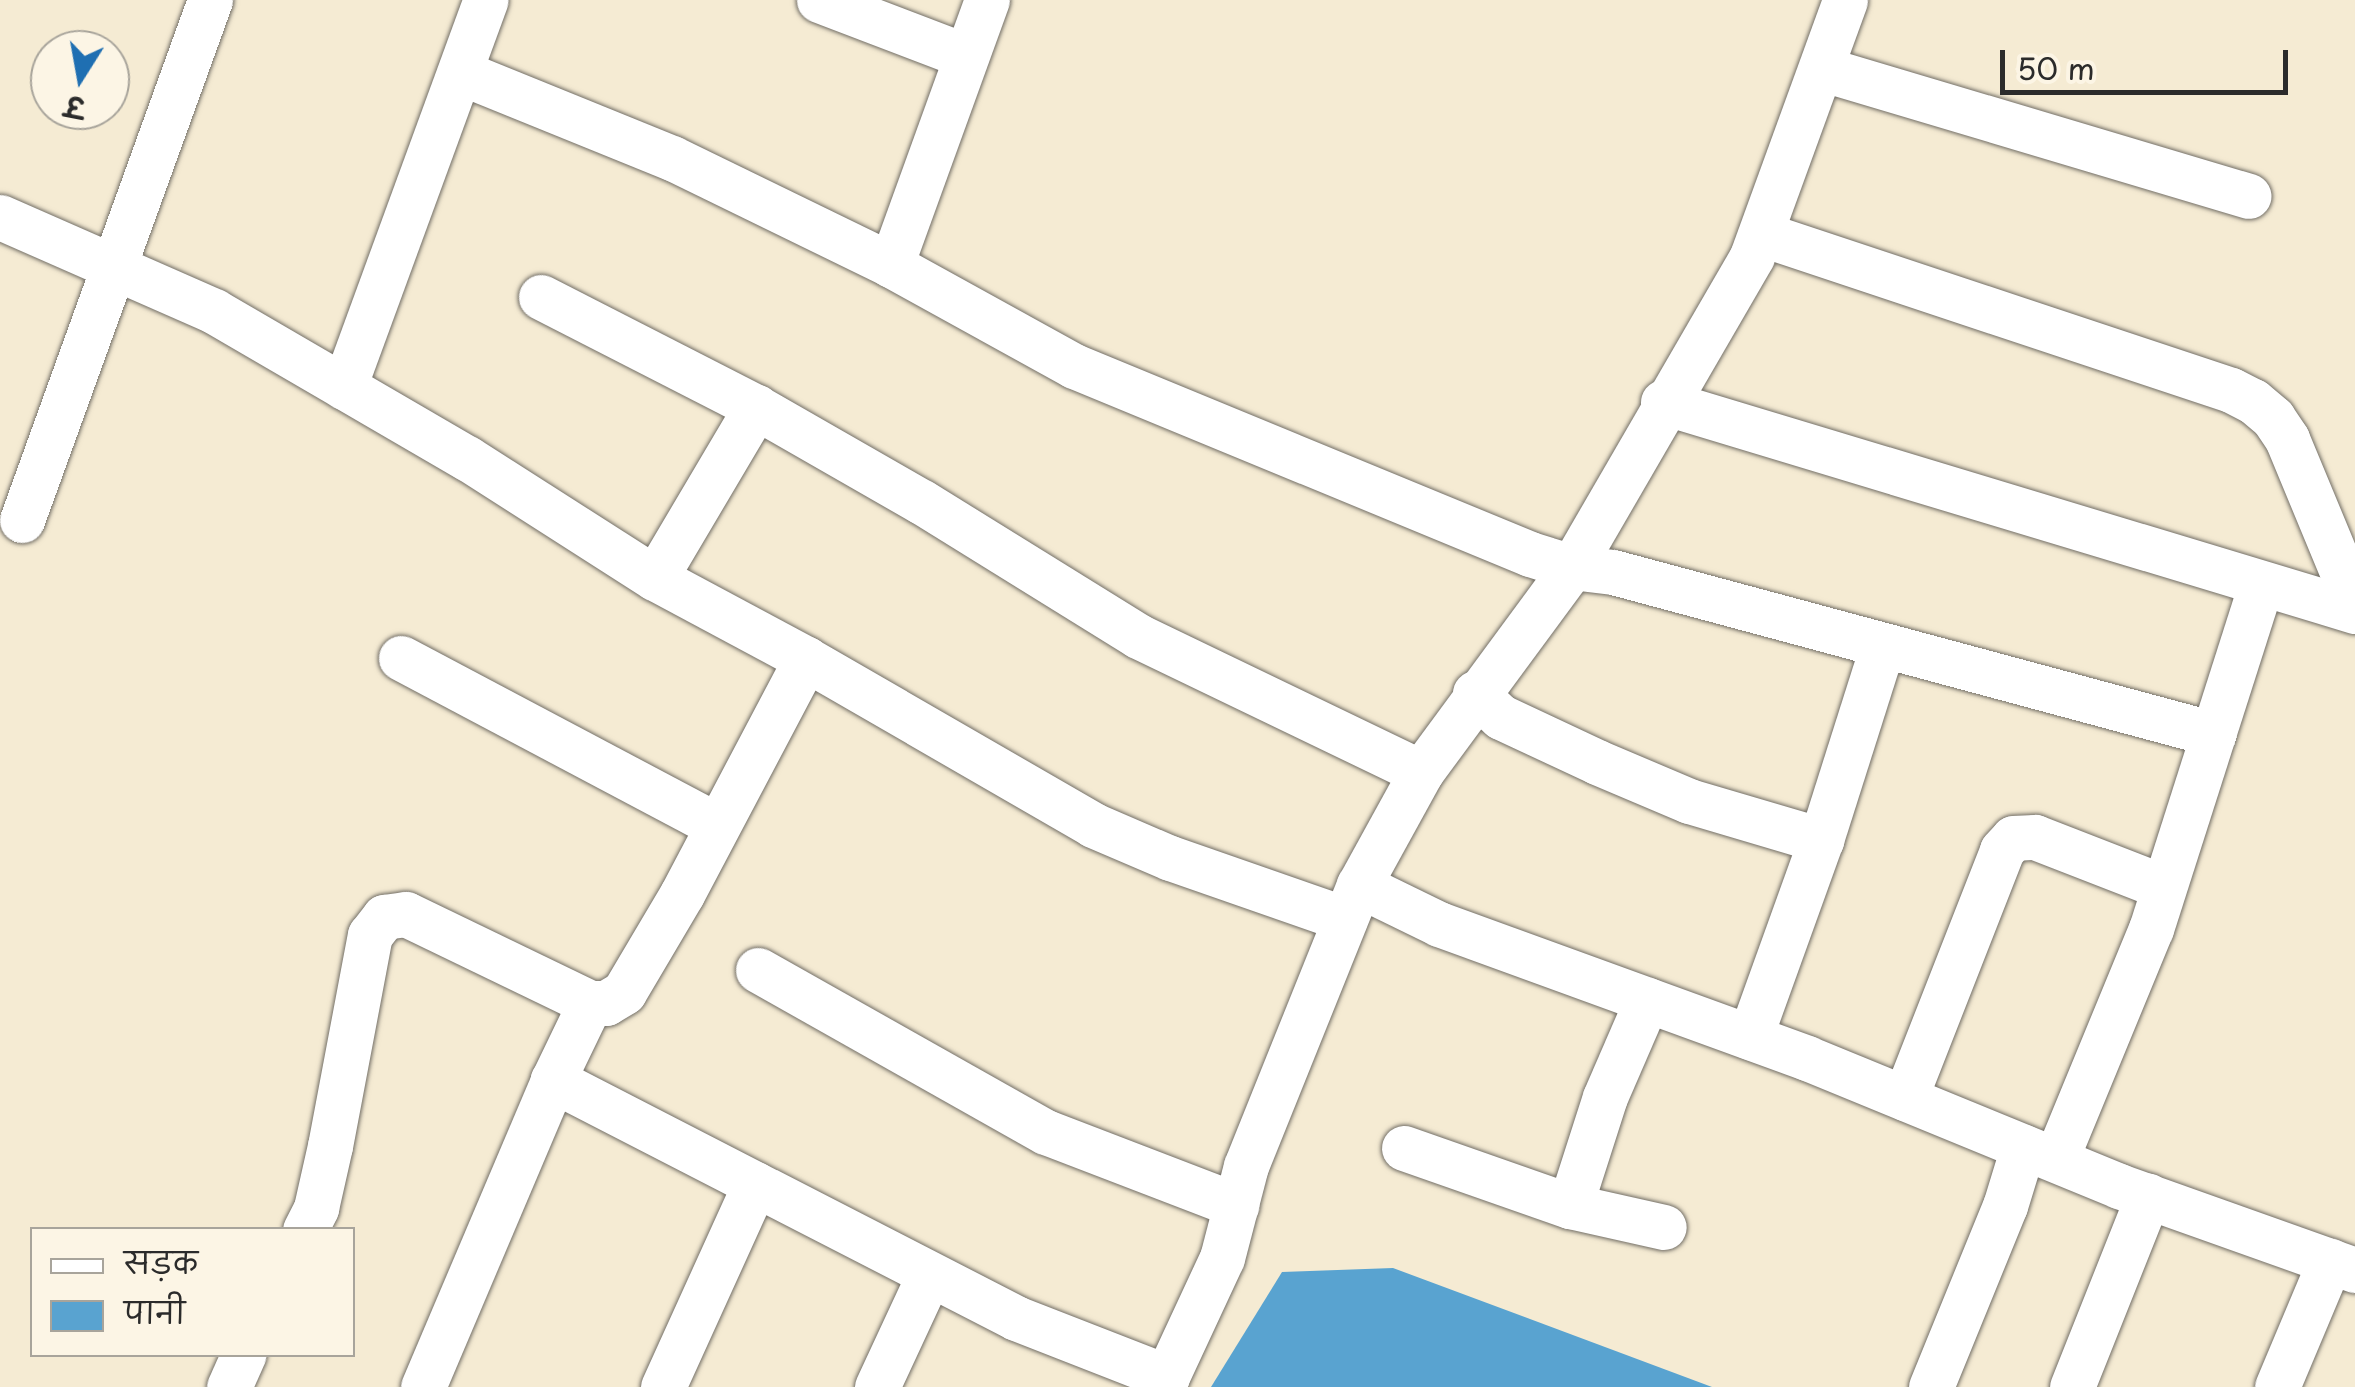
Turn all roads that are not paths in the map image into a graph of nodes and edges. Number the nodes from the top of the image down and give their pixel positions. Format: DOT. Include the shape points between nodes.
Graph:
graph roads {
  1 [pos="210,0"];
  2 [pos="486,0"];
  3 [pos="819,0"];
  4 [pos="988,0"];
  5 [pos="1845,0"];
  6 [pos="966,56"];
  7 [pos="1823,70"];
  8 [pos="460,72"];
  9 [pos="2248,196"];
  10 [pos="0,217"];
  11 [pos="1762,234"];
  12 [pos="891,265"];
  13 [pos="112,266"];
  14 [pos="542,298"];
  15 [pos="344,387"];
  16 [pos="1663,402"];
  17 [pos="756,408"];
  18 [pos="22,520"];
  19 [pos="1572,567"];
  20 [pos="655,578"];
  21 [pos="2260,586"];
  22 [pos="2355,603"];
  23 [pos="2355,611"];
  24 [pos="1882,648"];
  25 [pos="401,658"];
  26 [pos="806,659"];
  27 [pos="1474,693"];
  28 [pos="2214,734"];
  29 [pos="1421,772"];
  30 [pos="717,825"];
  31 [pos="1821,840"];
  32 [pos="2164,887"];
  33 [pos="1352,902"];
  34 [pos="758,970"];
  35 [pos="1647,1000"];
  36 [pos="590,1002"];
  37 [pos="1750,1038"];
  38 [pos="552,1080"];
  39 [pos="1905,1098"];
  40 [pos="1404,1148"];
  41 [pos="2040,1153"];
  42 [pos="755,1184"];
  43 [pos="2148,1196"];
  44 [pos="1236,1205"];
  45 [pos="1570,1206"];
  46 [pos="307,1227"];
  47 [pos="1664,1227"];
  48 [pos="2342,1266"];
  49 [pos="929,1275"];
  50 [pos="243,1357"];
  51 [pos="1164,1382"];
  52 [pos="228,1387"];
  53 [pos="424,1387"];
  54 [pos="663,1387"];
  55 [pos="877,1387"];
  56 [pos="1932,1387"];
  57 [pos="2072,1387"];
  58 [pos="2277,1387"];
  1 -- 13 [label="street"];
  2 -- 8 [label="street"];
  3 -- 6 [label="street"];
  4 -- 6 [label="street"];
  5 -- 7 [label="street"];
  6 -- 12 [label="street"];
  7 -- 9 [label="street"];
  7 -- 11 [label="street"];
  8 -- 12 [label="street" via="672,158"];
  8 -- 15 [label="street"];
  10 -- 13 [label="street"];
  11 -- 16 [label="street"];
  11 -- 22 [label="street" via="2253,402 2287,439"];
  12 -- 19 [label="street" via="1074,366"];
  13 -- 15 [label="street" via="214,310"];
  13 -- 18 [label="street"];
  14 -- 17 [label="street"];
  15 -- 20 [label="street"];
  16 -- 19 [label="street"];
  16 -- 21 [label="street"];
  17 -- 20 [label="street"];
  17 -- 29 [label="street" via="1138,636"];
  19 -- 24 [label="street" via="1613,572"];
  19 -- 27 [label="street"];
  20 -- 26 [label="street"];
  21 -- 23 [label="street"];
  21 -- 28 [label="street"];
  24 -- 28 [label="street"];
  24 -- 31 [label="street"];
  25 -- 30 [label="street"];
  26 -- 30 [label="street"];
  26 -- 33 [label="street" via="1093,825 1170,858"];
  27 -- 29 [label="street"];
  27 -- 31 [label="street" via="1502,718 1612,768 1690,801"];
  28 -- 32 [label="street"];
  29 -- 33 [label="street"];
  30 -- 36 [label="street" via="624,992 606,1003"];
  31 -- 37 [label="street"];
  32 -- 39 [label="street" via="2034,837 2013,838 2002,850"];
  32 -- 41 [label="street"];
  33 -- 35 [label="street" via="1439,924"];
  33 -- 44 [label="street"];
  34 -- 44 [label="street" via="1046,1132"];
  35 -- 37 [label="street"];
  35 -- 45 [label="street"];
  36 -- 38 [label="street"];
  36 -- 46 [label="street" via="406,914 384,918 370,935 323,1177"];
  37 -- 39 [label="street"];
  38 -- 42 [label="street"];
  38 -- 53 [label="street"];
  39 -- 41 [label="street"];
  40 -- 45 [label="street"];
  41 -- 43 [label="street"];
  41 -- 56 [label="street" via="2006,1206"];
  42 -- 49 [label="street"];
  42 -- 54 [label="street"];
  43 -- 48 [label="street"];
  43 -- 57 [label="street"];
  44 -- 51 [label="street" via="1222,1258"];
  45 -- 47 [label="street"];
  48 -- 58 [label="street"];
  49 -- 51 [label="street"];
  49 -- 55 [label="street"];
  50 -- 52 [label="street"];
}
